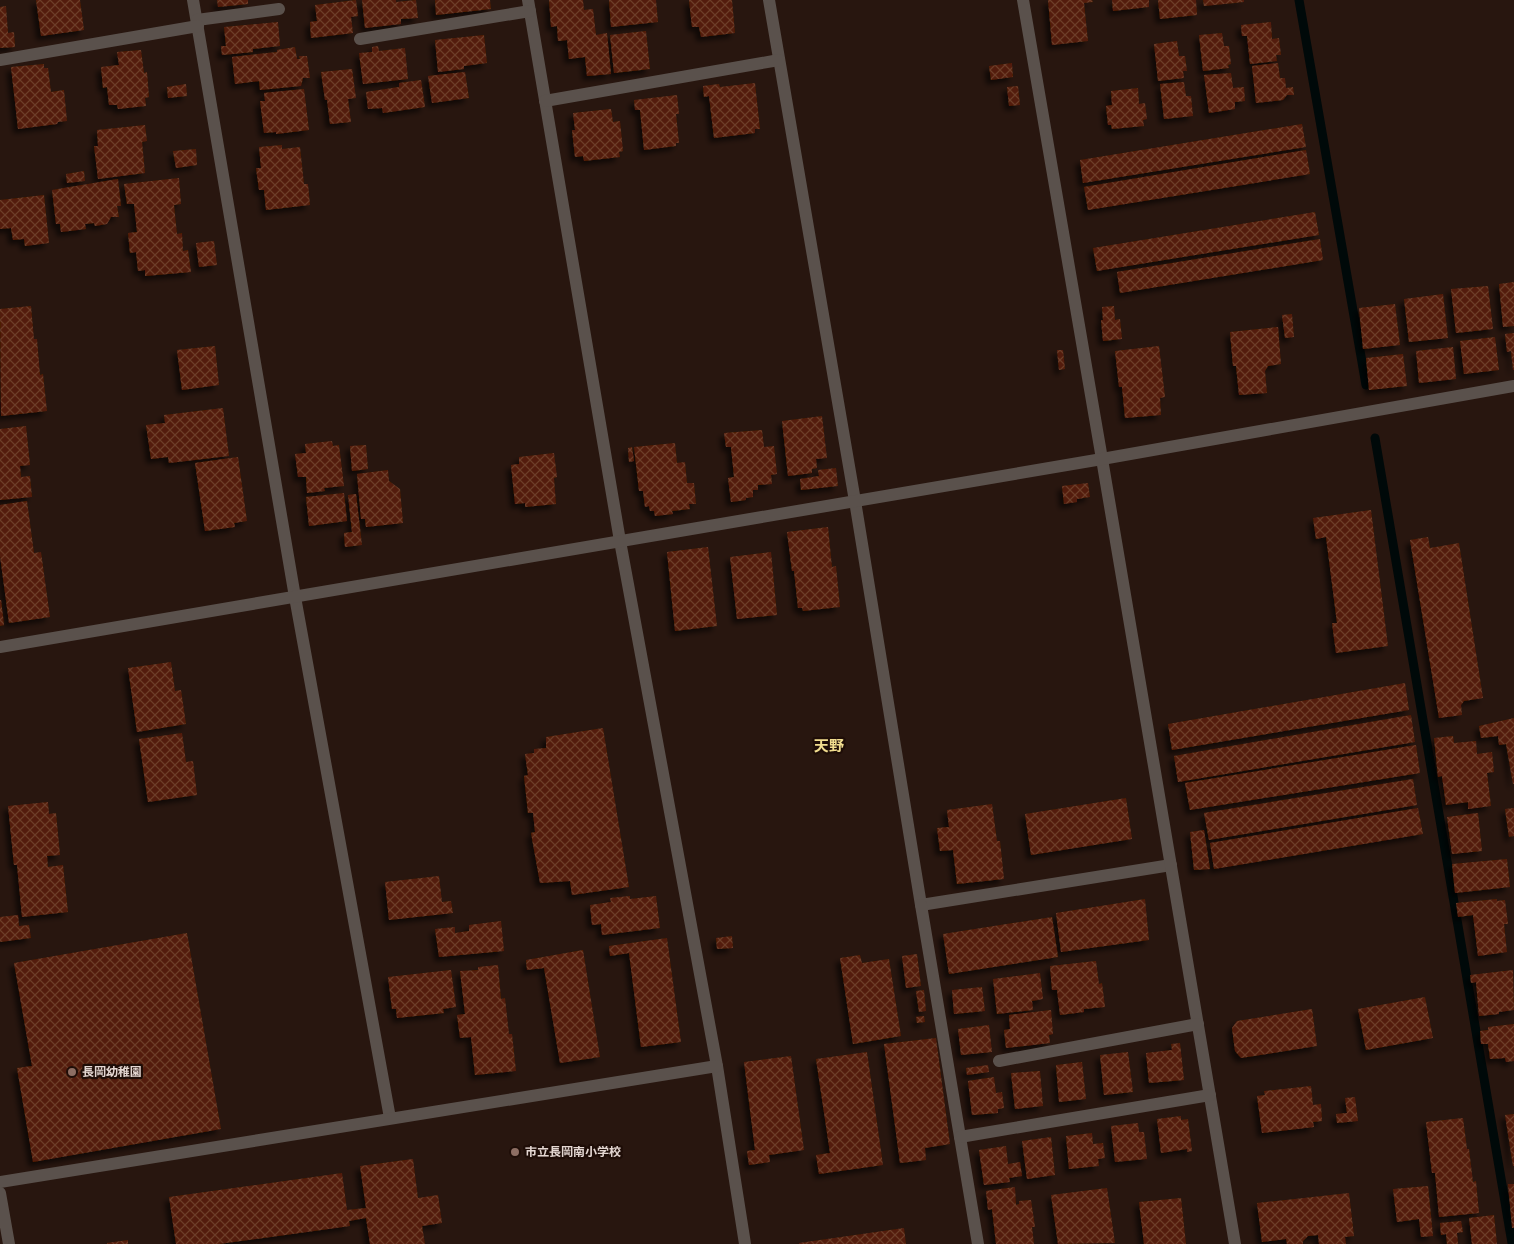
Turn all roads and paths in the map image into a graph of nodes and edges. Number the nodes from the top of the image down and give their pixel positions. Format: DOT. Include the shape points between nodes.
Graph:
graph roads {
  1 [pos="193,0"];
  2 [pos="769,0"];
  3 [pos="1023,0"];
  4 [pos="529,5"];
  5 [pos="279,9"];
  6 [pos="197,23"];
  7 [pos="360,38"];
  8 [pos="0,60"];
  9 [pos="779,60"];
  10 [pos="545,101"];
  11 [pos="1514,386"];
  12 [pos="1102,459"];
  13 [pos="855,501"];
  14 [pos="620,541"];
  15 [pos="295,597"];
  16 [pos="0,648"];
  17 [pos="1171,865"];
  18 [pos="921,905"];
  19 [pos="1198,1024"];
  20 [pos="999,1061"];
  21 [pos="717,1066"];
  22 [pos="1210,1095"];
  23 [pos="390,1118"];
  24 [pos="960,1137"];
  25 [pos="0,1182"];
  26 [pos="0,1193"];
  27 [pos="1,1207"];
  28 [pos="9,1244"];
  29 [pos="745,1244"];
  30 [pos="978,1244"];
  31 [pos="1235,1244"];
  1 -- 6 [label="street"];
  2 -- 9 [label="street"];
  3 -- 12 [label="street"];
  4 -- 7 [label="street"];
  4 -- 10 [label="street"];
  5 -- 6 [label="street"];
  6 -- 8 [label="street"];
  6 -- 15 [label="street"];
  9 -- 10 [label="street"];
  9 -- 13 [label="street"];
  10 -- 14 [label="street"];
  11 -- 12 [label="street"];
  12 -- 13 [label="street"];
  12 -- 17 [label="street"];
  13 -- 14 [label="street"];
  13 -- 18 [label="street"];
  14 -- 15 [label="street"];
  14 -- 21 [label="street"];
  15 -- 16 [label="street"];
  15 -- 23 [label="street"];
  17 -- 18 [label="street"];
  17 -- 19 [label="street"];
  18 -- 24 [label="street"];
  19 -- 20 [label="street"];
  19 -- 22 [label="street"];
  21 -- 23 [label="street"];
  21 -- 29 [label="street"];
  22 -- 24 [label="street"];
  22 -- 31 [label="street"];
  23 -- 25 [label="street"];
  24 -- 30 [label="street"];
  26 -- 27 [label="street"];
  27 -- 28 [label="street"];
}
